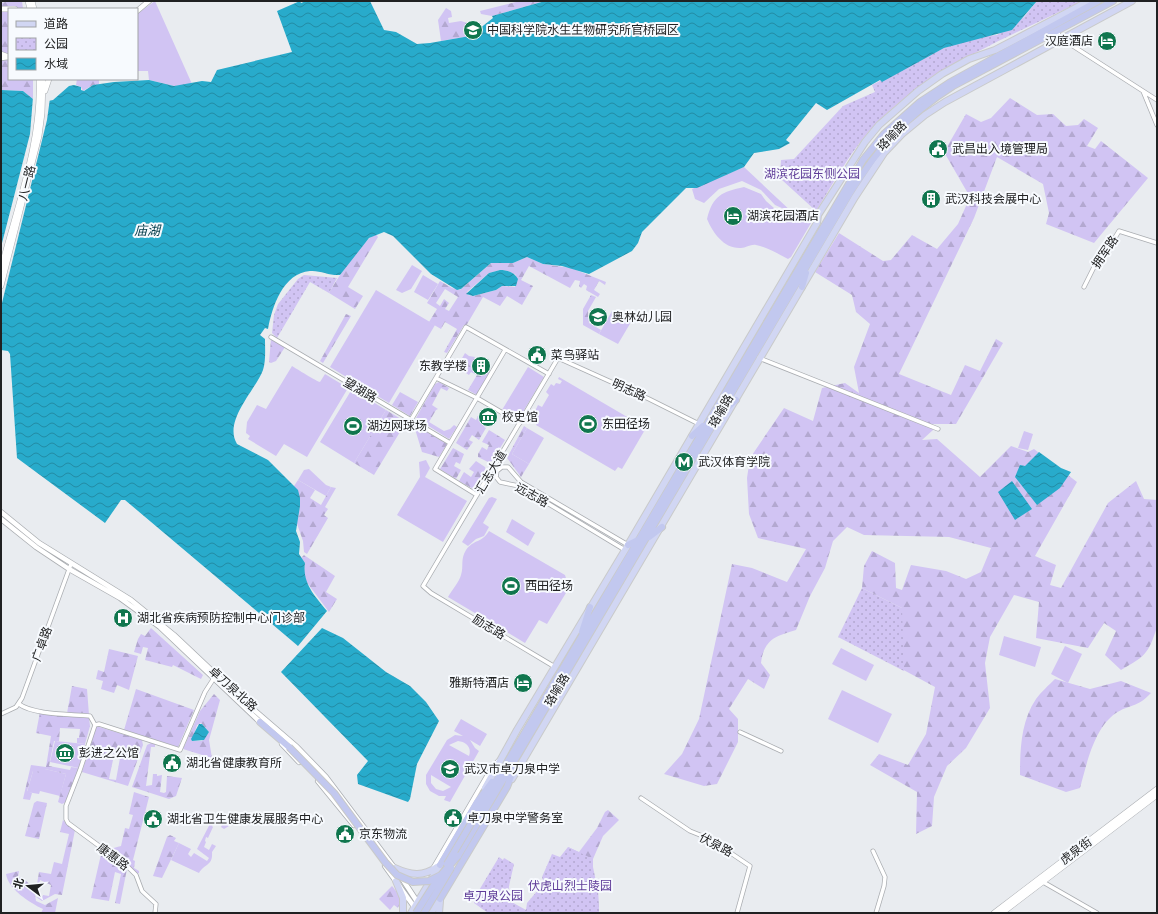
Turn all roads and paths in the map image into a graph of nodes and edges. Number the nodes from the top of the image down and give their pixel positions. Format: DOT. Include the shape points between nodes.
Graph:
graph roads {
  1 [pos="149,1"];
  2 [pos="1098,1"];
  3 [pos="1111,1"];
  4 [pos="1132,1"];
  5 [pos="1091,4"];
  6 [pos="138,10"];
  7 [pos="1115,10"];
  8 [pos="1099,18"];
  9 [pos="1057,32"];
  10 [pos="1062,39"];
  11 [pos="39,80"];
  12 [pos="43,80"];
  13 [pos="49,80"];
  14 [pos="1142,90"];
  15 [pos="1157,100"];
  16 [pos="43,102"];
  17 [pos="1157,125"];
  18 [pos="1157,243"];
  19 [pos="809,264"];
  20 [pos="1,270"];
  21 [pos="1,286"];
  22 [pos="802,287"];
  23 [pos="1084,287"];
  24 [pos="270,337"];
  25 [pos="505,350"];
  26 [pos="743,350"];
  27 [pos="751,355"];
  28 [pos="558,358"];
  29 [pos="760,358"];
  30 [pos="549,374"];
  31 [pos="436,378"];
  32 [pos="477,398"];
  33 [pos="736,400"];
  34 [pos="719,415"];
  35 [pos="411,420"];
  36 [pos="520,423"];
  37 [pos="708,423"];
  38 [pos="699,424"];
  39 [pos="938,429"];
  40 [pos="692,436"];
  41 [pos="450,443"];
  42 [pos="500,456"];
  43 [pos="503,467"];
  44 [pos="497,478"];
  45 [pos="486,480"];
  46 [pos="477,495"];
  47 [pos="1,512"];
  48 [pos="1,519"];
  49 [pos="662,527"];
  50 [pos="639,539"];
  51 [pos="646,539"];
  52 [pos="626,548"];
  53 [pos="71,564"];
  54 [pos="69,569"];
  55 [pos="423,586"];
  56 [pos="590,607"];
  57 [pos="576,647"];
  58 [pos="555,667"];
  59 [pos="214,678"];
  60 [pos="19,704"];
  61 [pos="1,714"];
  62 [pos="260,722"];
  63 [pos="94,725"];
  64 [pos="740,732"];
  65 [pos="781,751"];
  66 [pos="517,752"];
  67 [pos="501,759"];
  68 [pos="507,787"];
  69 [pos="1157,789"];
  70 [pos="1157,795"];
  71 [pos="641,798"];
  72 [pos="478,802"];
  73 [pos="873,851"];
  74 [pos="458,856"];
  75 [pos="440,865"];
  76 [pos="395,868"];
  77 [pos="433,873"];
  78 [pos="396,881"];
  79 [pos="1043,882"];
  80 [pos="447,887"];
  81 [pos="440,899"];
  82 [pos="419,911"];
  83 [pos="155,913"];
  84 [pos="403,913"];
  85 [pos="431,913"];
  86 [pos="439,913"];
  87 [pos="738,913"];
  88 [pos="876,913"];
  89 [pos="994,913"];
  90 [pos="1002,913"];
  91 [pos="1097,913"];
  1 -- 6 [label="street"];
  2 -- 5 [label="highway, 珞喻路"];
  3 -- 5 [label="highway, 珞喻路"];
  3 -- 7 [label="street"];
  4 -- 7 [label="main road"];
  5 -- 8 [label="street"];
  5 -- 9 [label="highway, 珞喻路"];
  5 -- 26 [label="main road" via="995,50 969,59 942,74 918,91 879,126 853,159 818,215 817,223"];
  5 -- 27 [label="highway, 珞喻路" via="950,83 920,102 892,126 855,173"];
  7 -- 8 [label="main road"];
  8 -- 10 [label="main road"];
  9 -- 10 [label="street"];
  9 -- 19 [label="highway, 珞喻路" via="953,86 905,122 868,164"];
  10 -- 14 [label="street"];
  10 -- 22 [label="main road" via="945,102 902,134 873,167"];
  11 -- 20 [label="main road, 八一路" via="39,104 33,144"];
  12 -- 16 [label="main road, 八一路"];
  13 -- 16 [label="main road"];
  14 -- 15 [label="street"];
  14 -- 17 [label="street"];
  16 -- 21 [label="main road, 八一路" via="36,148"];
  18 -- 23 [label="street, 拥军路" via="1119,231 1105,254 1096,263"];
  19 -- 22 [label="highway"];
  19 -- 27 [label="highway, 珞喻路"];
  22 -- 29 [label="main road"];
  24 -- 35 [label="street, 望湖路"];
  25 -- 30 [label="street"];
  25 -- 31 [label="street" via="466,327"];
  25 -- 32 [label="street"];
  26 -- 27 [label="street"];
  26 -- 38 [label="main road"];
  27 -- 29 [label="street"];
  27 -- 34 [label="highway, 珞喻路"];
  27 -- 37 [label="highway, 珞喻路"];
  28 -- 30 [label="street, 汇志大道"];
  28 -- 38 [label="street, 明志路"];
  29 -- 33 [label="main road"];
  29 -- 39 [label="street"];
  30 -- 36 [label="street, 汇志大道"];
  31 -- 32 [label="street"];
  31 -- 35 [label="street"];
  32 -- 36 [label="street"];
  32 -- 41 [label="street"];
  33 -- 34 [label="highway"];
  33 -- 49 [label="main road"];
  34 -- 51 [label="highway, 珞喻路"];
  35 -- 41 [label="street, 望湖路"];
  36 -- 42 [label="street, 汇志大道"];
  37 -- 40 [label="highway"];
  37 -- 50 [label="highway, 珞喻路"];
  38 -- 40 [label="main road"];
  40 -- 52 [label="main road"];
  41 -- 46 [label="street" via="436,470"];
  42 -- 43 [label="street" via="499,462"];
  42 -- 45 [label="street, 汇志大道"];
  43 -- 44 [label="street" via="497,471"];
  43 -- 52 [label="street, 远志路" via="510,469 519,481"];
  44 -- 45 [label="street" via="490,477"];
  44 -- 52 [label="street, 远志路" via="502,483 519,486"];
  45 -- 46 [label="street, 汇志大道"];
  46 -- 55 [label="street, 汇志大道"];
  47 -- 53 [label="street, 卓刀泉北路" via="39,543"];
  48 -- 54 [label="street, 卓刀泉北路"];
  49 -- 51 [label="highway"];
  49 -- 68 [label="main road"];
  50 -- 52 [label="highway"];
  50 -- 57 [label="highway, 珞喻路"];
  51 -- 66 [label="highway, 珞喻路"];
  52 -- 56 [label="main road"];
  53 -- 54 [label="street, 广卓路"];
  53 -- 76 [label="street, 卓刀泉北路" via="158,621 297,747 334,786"];
  54 -- 59 [label="street, 卓刀泉北路" via="95,582 139,611 160,627"];
  54 -- 60 [label="street, 广卓路"];
  55 -- 58 [label="street, 励志路"];
  56 -- 57 [label="highway"];
  56 -- 58 [label="main road"];
  57 -- 66 [label="highway, 珞喻路"];
  58 -- 67 [label="main road"];
  59 -- 62 [label="street, 卓刀泉北路"];
  59 -- 63 [label="street" via="205,692 180,750 99,724"];
  60 -- 61 [label="street"];
  60 -- 63 [label="street" via="30,710 90,716"];
  62 -- 74 [label="highway, bridge" via="290,747 334,793 397,875 413,882 429,881 441,875"];
  62 -- 78 [label="street, 卓刀泉北路" via="320,783"];
  63 -- 83 [label="street, 康惠路" via="66,806 66,819 130,868 142,890 156,904"];
  64 -- 65 [label="street"];
  66 -- 68 [label="highway"];
  66 -- 72 [label="highway"];
  66 -- 74 [label="highway, 珞喻路"];
  66 -- 82 [label="highway, 珞喻路, bridge"];
  67 -- 72 [label="main road"];
  67 -- 77 [label="street" via="492,767"];
  68 -- 80 [label="highway"];
  69 -- 89 [label="main road, 虎泉街"];
  70 -- 79 [label="main road, 虎泉街"];
  71 -- 87 [label="street, 伏泉路" via="690,831 710,839 750,866"];
  72 -- 75 [label="highway"];
  73 -- 88 [label="street" via="885,877"];
  74 -- 82 [label="highway, 珞喻路, bridge"];
  75 -- 77 [label="main road"];
  76 -- 77 [label="main road" via="413,874"];
  76 -- 82 [label="street, 卓刀泉北路"];
  77 -- 80 [label="main road" via="438,885"];
  77 -- 82 [label="main road"];
  78 -- 82 [label="street, 卓刀泉北路"];
  78 -- 84 [label="main road" via="403,898"];
  79 -- 90 [label="main road, 虎泉街"];
  79 -- 91 [label="street"];
  80 -- 81 [label="highway"];
  81 -- 85 [label="main road"];
  81 -- 86 [label="main road"];
}
